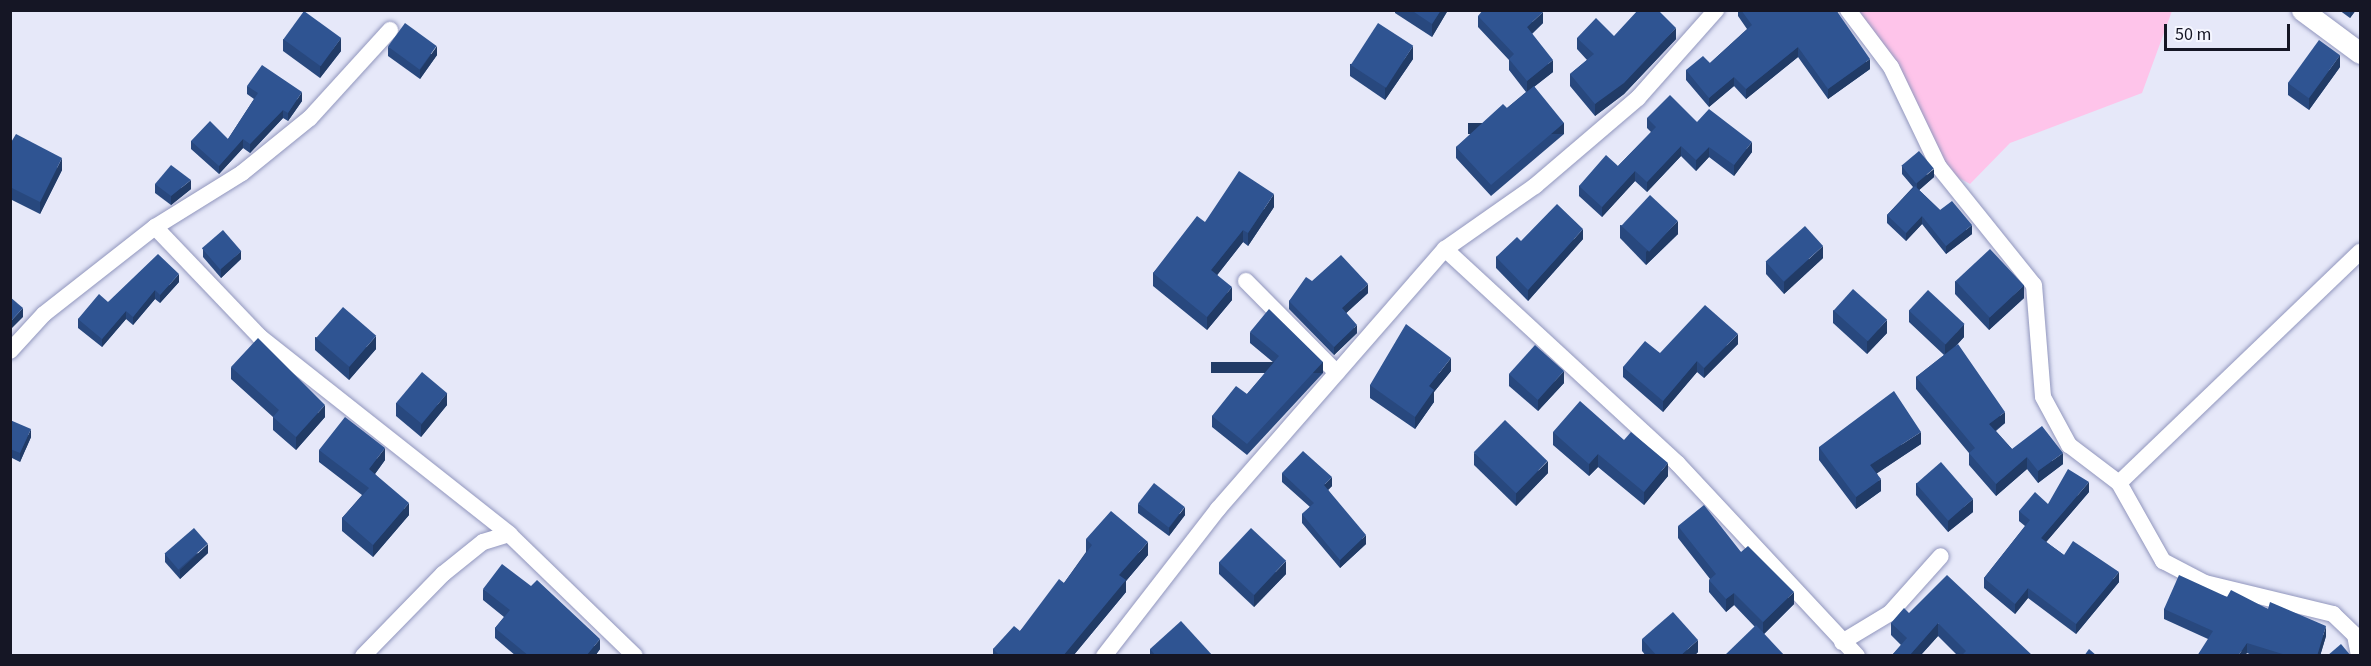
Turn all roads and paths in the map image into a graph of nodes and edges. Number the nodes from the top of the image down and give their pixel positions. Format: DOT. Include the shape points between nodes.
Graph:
graph roads {
  1 [pos="1716,10"];
  2 [pos="1848,10"];
  3 [pos="2302,10"];
  4 [pos="390,30"];
  5 [pos="2361,53"];
  6 [pos="155,227"];
  7 [pos="1445,249"];
  8 [pos="2361,252"];
  9 [pos="1246,281"];
  10 [pos="10,351"];
  11 [pos="1337,373"];
  12 [pos="2118,483"];
  13 [pos="509,534"];
  14 [pos="1941,556"];
  15 [pos="1842,642"];
  16 [pos="363,656"];
  17 [pos="635,656"];
  18 [pos="1104,656"];
  19 [pos="1857,656"];
  20 [pos="2359,656"];
  1 -- 7 [label="street" via="1638,98 1535,186"];
  2 -- 12 [label="street" via="1891,66 1939,167 2034,285 2043,397 2050,418 2069,445"];
  3 -- 5 [label="main road"];
  4 -- 6 [label="street" via="310,118 242,173"];
  6 -- 10 [label="street" via="44,314"];
  6 -- 13 [label="street" via="260,337"];
  7 -- 11 [label="street"];
  7 -- 15 [label="street" via="1677,463"];
  8 -- 12 [label="street"];
  9 -- 11 [label="street"];
  11 -- 18 [label="street" via="1218,509"];
  12 -- 20 [label="street" via="2163,561 2205,583 2333,614 2355,635"];
  13 -- 16 [label="street" via="483,542 443,574"];
  13 -- 17 [label="street"];
  14 -- 15 [label="street" via="1890,613"];
  15 -- 19 [label="street"];
}
